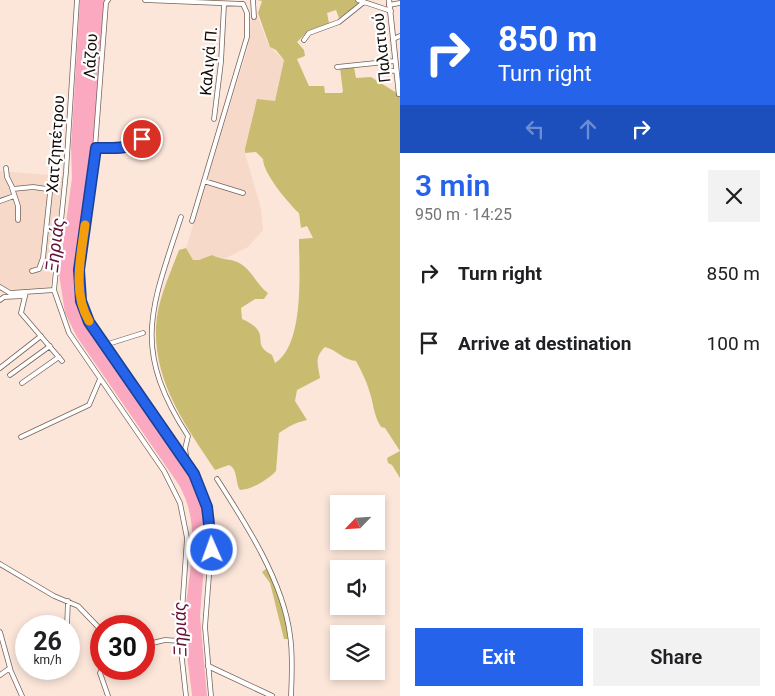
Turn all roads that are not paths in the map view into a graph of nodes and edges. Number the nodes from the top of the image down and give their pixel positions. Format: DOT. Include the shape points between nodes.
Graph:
graph roads {
  1 [pos="77,0"];
  2 [pos="108,0"];
  3 [pos="145,0"];
  4 [pos="253,0"];
  5 [pos="358,0"];
  6 [pos="245,2"];
  7 [pos="364,2"];
  8 [pos="389,2"];
  9 [pos="400,2"];
  10 [pos="224,5"];
  11 [pos="390,11"];
  12 [pos="254,17"];
  13 [pos="400,36"];
  14 [pos="393,39"];
  15 [pos="304,40"];
  16 [pos="395,61"];
  17 [pos="337,67"];
  18 [pos="382,70"];
  19 [pos="396,72"];
  20 [pos="399,94"];
  21 [pos="214,119"];
  22 [pos="142,139"];
  23 [pos="96,148"];
  24 [pos="6,168"];
  25 [pos="204,181"];
  26 [pos="12,188"];
  27 [pos="243,193"];
  28 [pos="14,196"];
  29 [pos="0,201"];
  30 [pos="181,217"];
  31 [pos="18,220"];
  32 [pos="192,221"];
  33 [pos="32,271"];
  34 [pos="0,287"];
  35 [pos="54,290"];
  36 [pos="25,294"];
  37 [pos="0,300"];
  38 [pos="143,333"];
  39 [pos="40,336"];
  40 [pos="50,346"];
  41 [pos="105,346"];
  42 [pos="0,368"];
  43 [pos="10,375"];
  44 [pos="100,380"];
  45 [pos="22,383"];
  46 [pos="21,437"];
  47 [pos="188,463"];
  48 [pos="217,479"];
  49 [pos="0,564"];
  50 [pos="68,601"];
  51 [pos="67,615"];
  52 [pos="90,619"];
  53 [pos="0,632"];
  54 [pos="180,641"];
  55 [pos="155,642"];
  56 [pos="208,666"];
  57 [pos="10,669"];
  58 [pos="0,675"];
  59 [pos="102,680"];
  60 [pos="22,696"];
  61 [pos="108,696"];
  62 [pos="186,696"];
  63 [pos="212,696"];
  64 [pos="272,696"];
  65 [pos="291,696"];
  1 -- 35 [label="street, Χατζηπέτρου"];
  2 -- 23 [label="street, Λάζου"];
  3 -- 10 [label="street"];
  4 -- 12 [label="street"];
  5 -- 7 [label="street"];
  6 -- 10 [label="street"];
  6 -- 25 [label="street" via="247,37"];
  7 -- 11 [label="street"];
  7 -- 15 [label="street" via="339,22 309,33"];
  8 -- 9 [label="street"];
  8 -- 11 [label="street, Παλατιού"];
  10 -- 21 [label="street, Καλιγά Π."];
  11 -- 14 [label="street, Παλατιού"];
  13 -- 14 [label="street"];
  14 -- 16 [label="street, Παλατιού"];
  16 -- 17 [label="street"];
  16 -- 19 [label="street, Παλατιού"];
  18 -- 19 [label="street"];
  19 -- 20 [label="street, Παλατιού"];
  22 -- 23 [label="street" via="134,145"];
  23 -- 41 [label="street, Λάζου" via="79,278 85,314"];
  24 -- 26 [label="street" via="6,177"];
  25 -- 27 [label="street"];
  25 -- 32 [label="street"];
  26 -- 28 [label="street"];
  26 -- 33 [label="street" via="36,187 50,193 43,258 39,269"];
  28 -- 29 [label="street"];
  28 -- 31 [label="street"];
  30 -- 47 [label="street" via="157,290 151,332 159,382 188,436 185,449"];
  34 -- 36 [label="street" via="8,293"];
  35 -- 36 [label="street"];
  35 -- 44 [label="street" via="64,324"];
  36 -- 37 [label="street"];
  36 -- 39 [label="street" via="21,313"];
  38 -- 41 [label="street"];
  39 -- 40 [label="street"];
  39 -- 42 [label="street"];
  40 -- 43 [label="street"];
  40 -- 45 [label="street" via="60,359"];
  41 -- 47 [label="street, Λάζου"];
  44 -- 46 [label="street" via="89,405"];
  44 -- 54 [label="street" via="164,471 182,508 187,548"];
  47 -- 56 [label="street" via="205,499 211,529 205,620"];
  48 -- 65 [label="street" via="259,550 285,613 290,636"];
  49 -- 50 [label="street"];
  50 -- 51 [label="street"];
  50 -- 52 [label="street" via="81,607"];
  53 -- 57 [label="street"];
  54 -- 55 [label="street"];
  54 -- 62 [label="street"];
  56 -- 63 [label="street"];
  56 -- 64 [label="street"];
  57 -- 58 [label="street"];
  57 -- 60 [label="street"];
  59 -- 61 [label="street"];
}
